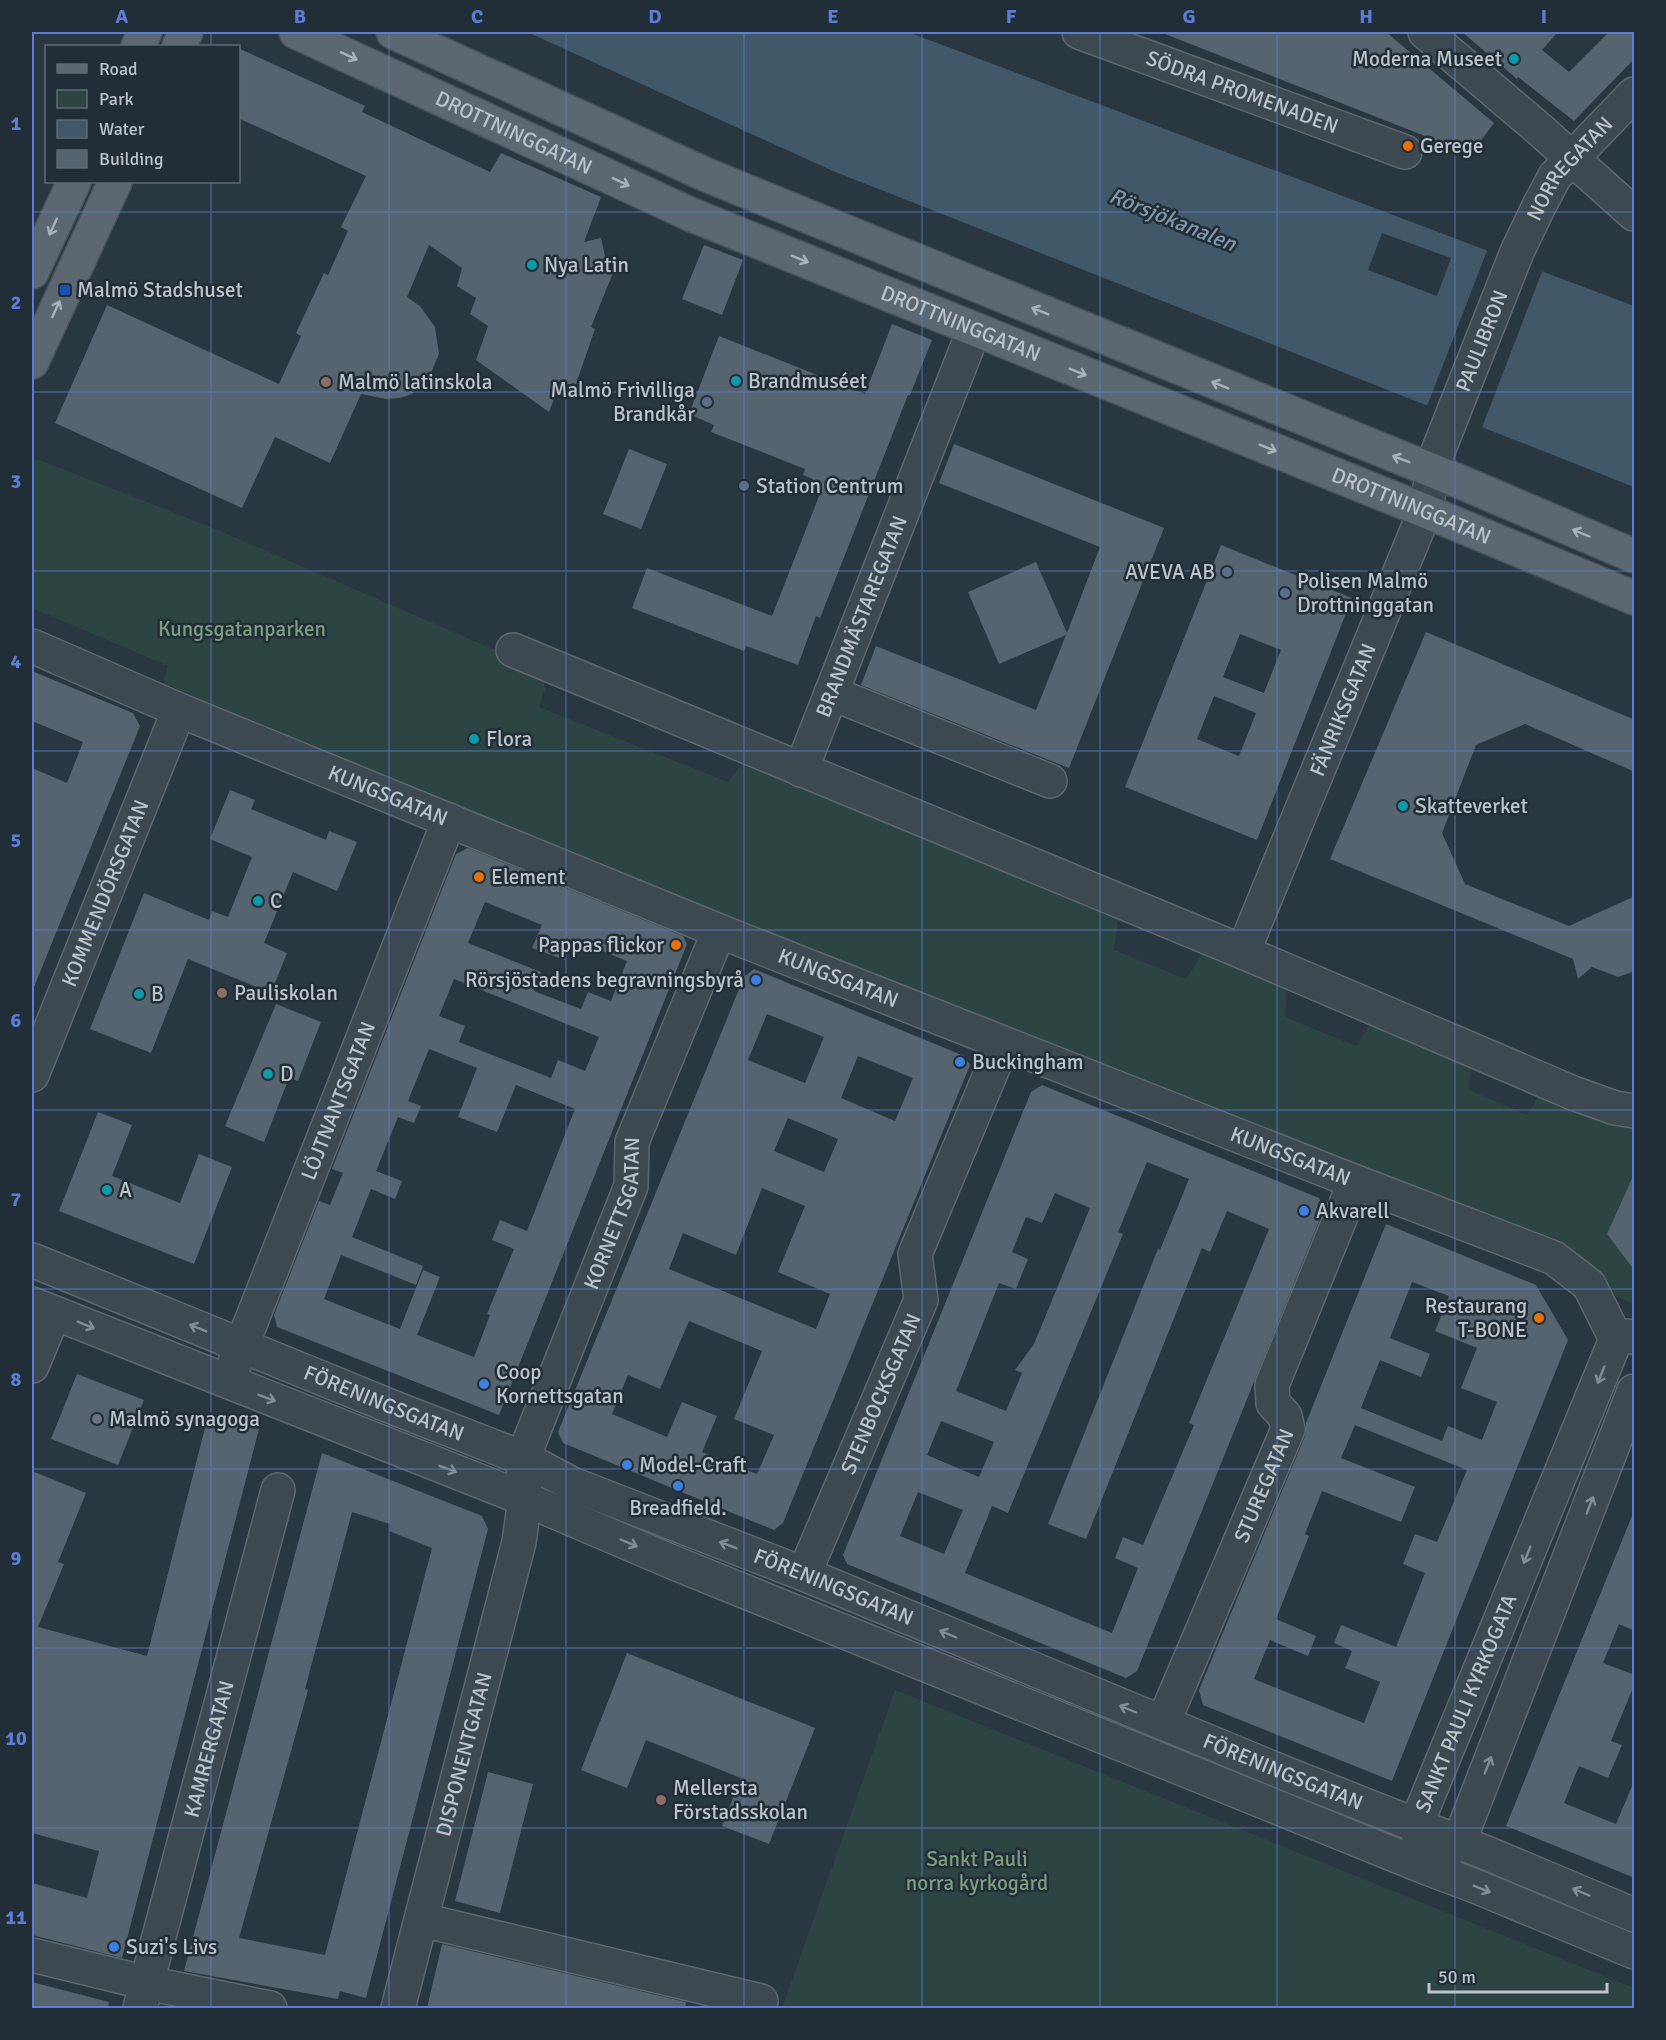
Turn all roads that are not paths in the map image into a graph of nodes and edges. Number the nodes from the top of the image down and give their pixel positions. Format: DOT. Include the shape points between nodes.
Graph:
graph roads {
  1 [pos="296,32"];
  2 [pos="393,32"];
  3 [pos="1425,32"];
  4 [pos="1098,34"];
  5 [pos="1635,94"];
  6 [pos="1405,152"];
  7 [pos="1573,159"];
  8 [pos="74,183"];
  9 [pos="116,183"];
  10 [pos="1635,214"];
  11 [pos="1517,252"];
  12 [pos="32,272"];
  13 [pos="974,330"];
  14 [pos="32,362"];
  15 [pos="1446,430"];
  16 [pos="1433,471"];
  17 [pos="1425,511"];
  18 [pos="1635,556"];
  19 [pos="1635,598"];
  20 [pos="32,646"];
  21 [pos="513,650"];
  22 [pos="831,693"];
  23 [pos="179,710"];
  24 [pos="801,770"];
  25 [pos="1050,781"];
  26 [pos="449,820"];
  27 [pos="719,931"];
  28 [pos="1243,952"];
  29 [pos="1003,1044"];
  30 [pos="32,1075"];
  31 [pos="1635,1111"];
  32 [pos="1355,1182"];
  33 [pos="32,1260"];
  34 [pos="43,1308"];
  35 [pos="1625,1338"];
  36 [pos="242,1346"];
  37 [pos="32,1366"];
  38 [pos="227,1382"];
  39 [pos="1635,1391"];
  40 [pos="523,1458"];
  41 [pos="278,1490"];
  42 [pos="525,1498"];
  43 [pos="804,1574"];
  44 [pos="1163,1723"];
  45 [pos="1416,1825"];
  46 [pos="1459,1842"];
  47 [pos="1427,1868"];
  48 [pos="1635,1915"];
  49 [pos="422,1920"];
  50 [pos="1635,1952"];
  51 [pos="32,1954"];
  52 [pos="143,1996"];
  53 [pos="761,2001"];
  54 [pos="270,2008"];
  55 [pos="398,2008"];
  1 -- 13 [label="main road, DROTTNINGGATAN, one-way" via="692,215"];
  16 -- 2 [label="main road, DROTTNINGGATAN, one-way" via="709,176"];
  3 -- 7 [label="street"];
  4 -- 6 [label="street, SÖDRA PROMENADEN"];
  5 -- 7 [label="street, NORREGATAN"];
  7 -- 10 [label="street"];
  7 -- 11 [label="street, NORREGATAN" via="1555,176"];
  8 -- 12 [label="main road, one-way"];
  14 -- 9 [label="main road, one-way"];
  11 -- 15 [label="street, PAULIBRON"];
  13 -- 17 [label="main road, DROTTNINGGATAN, one-way"];
  13 -- 22 [label="street, BRANDMÄSTAREGATAN"];
  15 -- 16 [label="street, FÄNRIKSGATAN"];
  16 -- 17 [label="street, FÄNRIKSGATAN"];
  18 -- 16 [label="main road, DROTTNINGGATAN, one-way"];
  17 -- 19 [label="main road, DROTTNINGGATAN"];
  17 -- 28 [label="street, FÄNRIKSGATAN"];
  20 -- 23 [label="street, KUNGSGATAN"];
  21 -- 24 [label="street"];
  22 -- 24 [label="street, BRANDMÄSTAREGATAN"];
  22 -- 25 [label="street"];
  23 -- 26 [label="street, KUNGSGATAN"];
  23 -- 30 [label="street, KOMMENDÖRSGATAN"];
  24 -- 28 [label="street"];
  26 -- 27 [label="street, KUNGSGATAN"];
  26 -- 36 [label="street, LÖJTNANTSGATAN"];
  27 -- 29 [label="street, KUNGSGATAN"];
  27 -- 40 [label="street, KORNETTSGATAN" via="632,1142 631,1186"];
  28 -- 31 [label="street" via="1573,1093"];
  29 -- 32 [label="street, KUNGSGATAN"];
  29 -- 43 [label="street, STENBOCKSGATAN" via="915,1254 921,1300"];
  32 -- 35 [label="street, KUNGSGATAN" via="1554,1258 1589,1285"];
  32 -- 44 [label="street, STUREGATAN" via="1272,1385 1273,1403 1285,1416 1288,1429"];
  36 -- 33 [label="street, FÖRENINGSGATAN, one-way"];
  34 -- 37 [label="street"];
  34 -- 38 [label="street, FÖRENINGSGATAN, one-way"];
  35 -- 45 [label="street, SANKT PAULI KYRKOGATA, one-way"];
  36 -- 38 [label="street, LÖJTNANTSGATAN"];
  36 -- 40 [label="street, FÖRENINGSGATAN"];
  38 -- 42 [label="street, FÖRENINGSGATAN, one-way"];
  46 -- 39 [label="street, SANKT PAULI KYRKOGATA, one-way"];
  40 -- 42 [label="street, KORNETTSGATAN"];
  43 -- 40 [label="street, FÖRENINGSGATAN, one-way" via="572,1484"];
  41 -- 52 [label="street, KAMRERGATAN"];
  42 -- 47 [label="street, FÖRENINGSGATAN, one-way" via="677,1564"];
  42 -- 49 [label="street, DISPONENTGATAN" via="519,1542"];
  44 -- 43 [label="street, FÖRENINGSGATAN, one-way"];
  44 -- 45 [label="street, FÖRENINGSGATAN"];
  45 -- 46 [label="street, FÖRENINGSGATAN"];
  45 -- 47 [label="street, SANKT PAULI KYRKOGATA"];
  46 -- 47 [label="street, SANKT PAULI KYRKOGATA"];
  48 -- 46 [label="street, FÖRENINGSGATAN, one-way"];
  47 -- 50 [label="street, FÖRENINGSGATAN, one-way"];
  49 -- 53 [label="street"];
  49 -- 55 [label="street, DISPONENTGATAN"];
  51 -- 52 [label="street"];
  52 -- 54 [label="street"];
}
